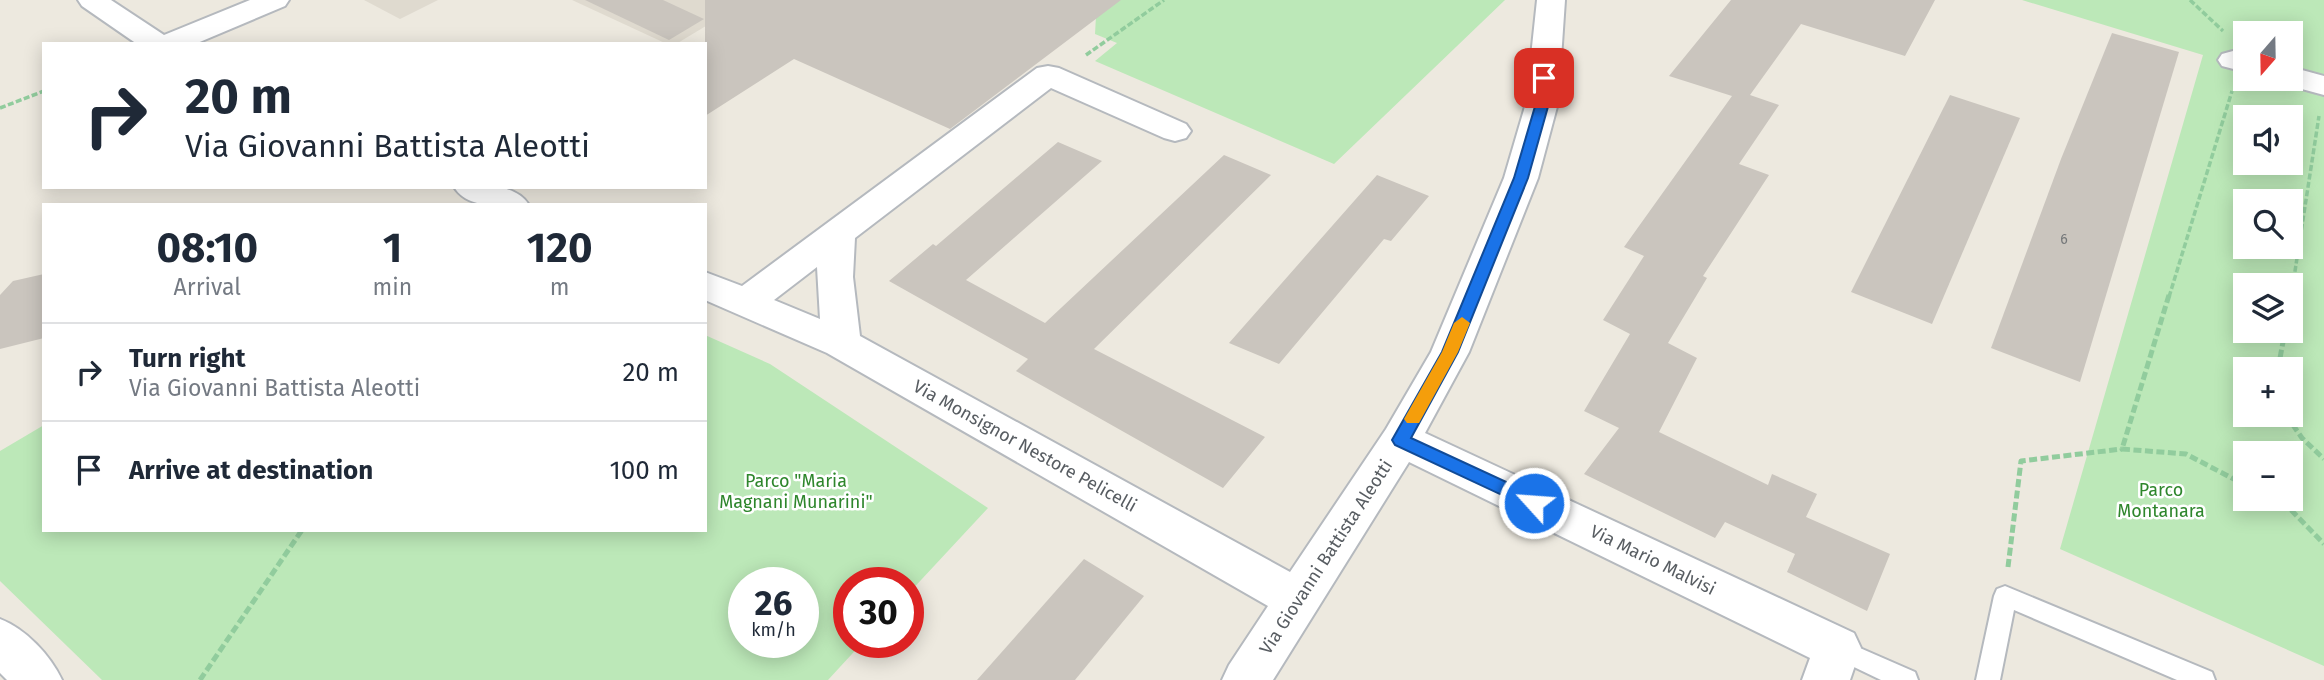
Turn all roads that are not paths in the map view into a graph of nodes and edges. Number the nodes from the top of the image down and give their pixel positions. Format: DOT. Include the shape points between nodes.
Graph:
graph roads {
  1 [pos="135,0"];
  2 [pos="275,0"];
  3 [pos="1551,0"];
  4 [pos="99,6"];
  5 [pos="154,42"];
  6 [pos="174,42"];
  7 [pos="2303,85"];
  8 [pos="2322,100"];
  9 [pos="1175,131"];
  10 [pos="476,189"];
  11 [pos="507,203"];
  12 [pos="837,233"];
  13 [pos="707,286"];
  14 [pos="746,302"];
  15 [pos="841,343"];
  16 [pos="1401,440"];
  17 [pos="1299,600"];
  18 [pos="0,639"];
  19 [pos="1832,664"];
  20 [pos="38,680"];
  21 [pos="1246,680"];
  22 [pos="1906,680"];
  23 [pos="1988,680"];
  24 [pos="2203,680"];
  1 -- 4 [label="street"];
  2 -- 6 [label="street"];
  3 -- 16 [label="street, Via Giovanni Battista Aleotti" via="1542,103 1521,178 1450,352"];
  4 -- 5 [label="street"];
  7 -- 8 [label="street"];
  9 -- 12 [label="street" via="1048,75"];
  10 -- 11 [label="street"];
  12 -- 14 [label="street"];
  12 -- 15 [label="street" via="835,277"];
  13 -- 14 [label="street, Via Monsignor Nestore Pelicelli"];
  14 -- 15 [label="street, Via Monsignor Nestore Pelicelli"];
  15 -- 17 [label="street, Via Monsignor Nestore Pelicelli"];
  16 -- 17 [label="street, Via Giovanni Battista Aleotti"];
  16 -- 19 [label="street, Via Mario Malvisi"];
  17 -- 21 [label="street, Via Giovanni Battista Aleotti"];
  18 -- 20 [label="street"];
  19 -- 22 [label="lane"];
  23 -- 24 [label="lane" via="2005,596"];
}
